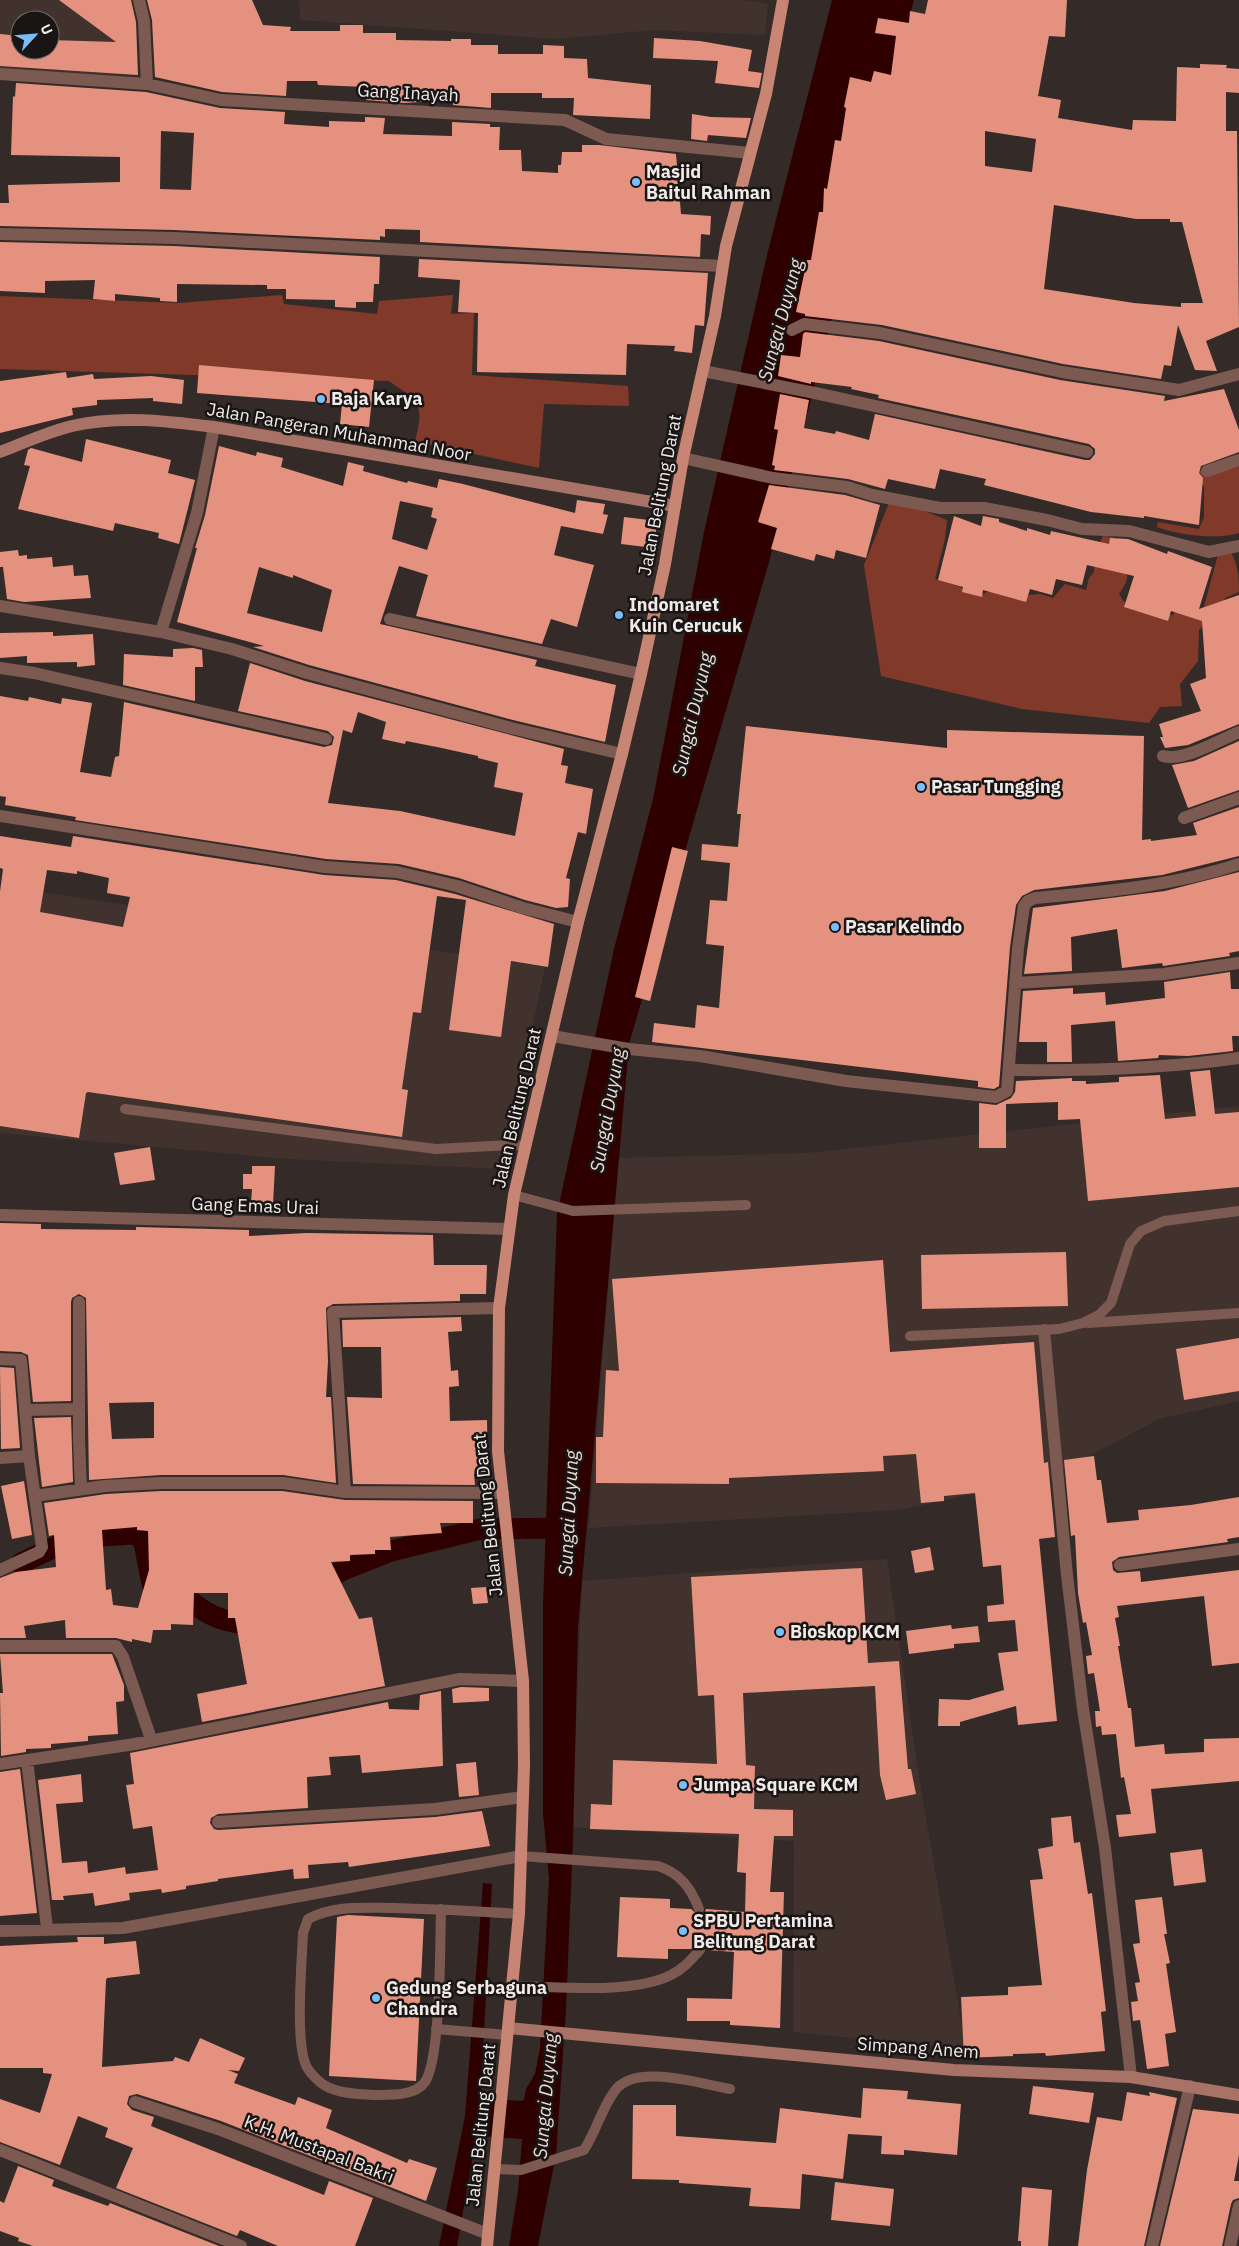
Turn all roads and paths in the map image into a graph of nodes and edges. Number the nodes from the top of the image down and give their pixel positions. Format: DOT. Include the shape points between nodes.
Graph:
graph roads {
  1 [pos="139,0"];
  2 [pos="782,0"];
  3 [pos="0,74"];
  4 [pos="147,84"];
  5 [pos="750,153"];
  6 [pos="0,234"];
  7 [pos="722,266"];
  8 [pos="792,330"];
  9 [pos="703,371"];
  10 [pos="1239,374"];
  11 [pos="214,427"];
  12 [pos="0,452"];
  13 [pos="1087,452"];
  14 [pos="683,458"];
  15 [pos="1239,460"];
  16 [pos="1207,471"];
  17 [pos="675,506"];
  18 [pos="1239,546"];
  19 [pos="0,606"];
  20 [pos="390,620"];
  21 [pos="162,632"];
  22 [pos="0,668"];
  23 [pos="641,674"];
  24 [pos="1239,732"];
  25 [pos="326,739"];
  26 [pos="622,754"];
  27 [pos="1164,756"];
  28 [pos="1239,798"];
  29 [pos="0,816"];
  30 [pos="1184,818"];
  31 [pos="1239,864"];
  32 [pos="578,922"];
  33 [pos="1239,963"];
  34 [pos="1015,983"];
  35 [pos="552,1036"];
  36 [pos="1239,1058"];
  37 [pos="1010,1070"];
  38 [pos="125,1109"];
  39 [pos="524,1146"];
  40 [pos="514,1195"];
  41 [pos="746,1205"];
  42 [pos="1239,1211"];
  43 [pos="0,1215"];
  44 [pos="508,1229"];
  45 [pos="79,1302"];
  46 [pos="499,1308"];
  47 [pos="1239,1313"];
  48 [pos="1083,1323"];
  49 [pos="1044,1330"];
  50 [pos="910,1336"];
  51 [pos="0,1359"];
  52 [pos="78,1409"];
  53 [pos="25,1410"];
  54 [pos="29,1456"];
  55 [pos="0,1458"];
  56 [pos="81,1489"];
  57 [pos="345,1492"];
  58 [pos="503,1494"];
  59 [pos="35,1496"];
  60 [pos="1239,1549"];
  61 [pos="1120,1565"];
  62 [pos="0,1570"];
  63 [pos="0,1646"];
  64 [pos="523,1680"];
  65 [pos="151,1739"];
  66 [pos="27,1760"];
  67 [pos="0,1764"];
  68 [pos="523,1797"];
  69 [pos="218,1822"];
  70 [pos="522,1856"];
  71 [pos="441,1909"];
  72 [pos="699,1909"];
  73 [pos="519,1914"];
  74 [pos="47,1928"];
  75 [pos="0,1931"];
  76 [pos="700,1950"];
  77 [pos="512,1986"];
  78 [pos="436,2029"];
  79 [pos="508,2031"];
  80 [pos="1131,2078"];
  81 [pos="1190,2086"];
  82 [pos="730,2089"];
  83 [pos="1239,2095"];
  84 [pos="135,2102"];
  85 [pos="0,2150"];
  86 [pos="495,2169"];
  87 [pos="1239,2206"];
  88 [pos="487,2240"];
  89 [pos="241,2246"];
  90 [pos="1152,2246"];
  91 [pos="1230,2246"];
  1 -- 4 [label="street" via="144,21"];
  2 -- 5 [label="main road, Jalan Belitung Darat" via="766,94"];
  3 -- 4 [label="street, Gang Inayah"];
  4 -- 5 [label="street, Gang Inayah" via="220,100 566,120 606,139"];
  5 -- 7 [label="main road, Jalan Belitung Darat"];
  6 -- 7 [label="street" via="174,238"];
  7 -- 9 [label="main road, Jalan Belitung Darat"];
  8 -- 10 [label="street" via="804,324 880,333 1062,372 1179,390"];
  9 -- 13 [label="street"];
  9 -- 14 [label="main road, Jalan Belitung Darat"];
  11 -- 12 [label="street, Jalan Pangeran Muhammad Noor" via="155,420 96,422 49,433"];
  11 -- 17 [label="street, Jalan Pangeran Muhammad Noor"];
  11 -- 21 [label="street" via="197,513"];
  14 -- 17 [label="main road, Jalan Belitung Darat"];
  14 -- 18 [label="street" via="773,478 847,487 940,508 984,508 1082,529 1129,531 1209,552"];
  15 -- 16 [label="street"];
  17 -- 23 [label="main road, Jalan Belitung Darat"];
  19 -- 21 [label="street"];
  20 -- 23 [label="street"];
  21 -- 26 [label="street" via="232,648 307,673 511,728"];
  22 -- 25 [label="street"];
  23 -- 26 [label="main road, Jalan Belitung Darat"];
  24 -- 27 [label="street" via="1200,750 1172,758"];
  26 -- 32 [label="main road, Jalan Belitung Darat"];
  28 -- 30 [label="street"];
  29 -- 32 [label="street" via="325,866 397,872"];
  31 -- 34 [label="street" via="1201,876 1028,901 1023,913"];
  32 -- 35 [label="main road, Jalan Belitung Darat"];
  33 -- 34 [label="street" via="1164,974"];
  34 -- 37 [label="street"];
  35 -- 37 [label="street" via="598,1045 700,1056 846,1081 985,1097 996,1097 1007,1091"];
  35 -- 39 [label="main road, Jalan Belitung Darat"];
  36 -- 37 [label="street" via="1094,1070"];
  38 -- 39 [label="lane" via="436,1149"];
  39 -- 40 [label="main road, Jalan Belitung Darat"];
  40 -- 41 [label="lane" via="573,1211"];
  40 -- 44 [label="main road, Jalan Belitung Darat"];
  42 -- 48 [label="lane" via="1164,1221 1141,1231 1130,1244 1111,1303 1099,1315"];
  43 -- 44 [label="street, Gang Emas Urai"];
  44 -- 46 [label="main road, Jalan Belitung Darat"];
  45 -- 52 [label="street"];
  46 -- 57 [label="street" via="333,1312"];
  46 -- 58 [label="main road, Jalan Belitung Darat" via="497,1414"];
  47 -- 48 [label="lane"];
  48 -- 49 [label="lane"];
  49 -- 50 [label="lane"];
  49 -- 80 [label="street" via="1067,1575 1083,1709 1105,1848"];
  51 -- 53 [label="street" via="21,1360"];
  52 -- 53 [label="street"];
  52 -- 56 [label="street"];
  53 -- 54 [label="street"];
  54 -- 55 [label="street"];
  54 -- 59 [label="street"];
  56 -- 57 [label="street" via="161,1483 283,1483"];
  56 -- 59 [label="street"];
  57 -- 58 [label="street"];
  58 -- 64 [label="main road, Jalan Belitung Darat"];
  59 -- 62 [label="street" via="41,1550"];
  60 -- 61 [label="street"];
  63 -- 65 [label="street" via="116,1646 124,1657"];
  64 -- 65 [label="street" via="460,1679"];
  64 -- 68 [label="main road, Jalan Belitung Darat"];
  65 -- 66 [label="street"];
  66 -- 67 [label="street"];
  66 -- 74 [label="street"];
  68 -- 69 [label="street" via="434,1809"];
  68 -- 70 [label="main road, Jalan Belitung Darat"];
  70 -- 72 [label="lane" via="670,1869 693,1893"];
  70 -- 73 [label="main road, Jalan Belitung Darat"];
  70 -- 74 [label="street" via="123,1928"];
  71 -- 73 [label="lane"];
  71 -- 78 [label="lane"];
  71 -- 78 [label="lane" via="344,1908 323,1911 308,1918 303,1933 301,2045 307,2068 323,2085 360,2094 415,2090 425,2082 431,2068"];
  73 -- 77 [label="main road, Jalan Belitung Darat"];
  74 -- 75 [label="street"];
  76 -- 77 [label="lane" via="684,1967 656,1982 624,1987"];
  77 -- 79 [label="main road, Jalan Belitung Darat"];
  78 -- 79 [label="lane"];
  79 -- 80 [label="street, Simpang Anem" via="537,2031 954,2070"];
  79 -- 86 [label="main road, Jalan Belitung Darat"];
  80 -- 81 [label="street, Simpang Anem"];
  81 -- 83 [label="street, Simpang Anem"];
  81 -- 90 [label="street"];
  82 -- 86 [label="lane" via="648,2076 630,2080 615,2090 584,2150 521,2170"];
  84 -- 88 [label="street, K.H. Mustapal Bakri" via="218,2129"];
  85 -- 89 [label="street"];
  86 -- 88 [label="main road, Jalan Belitung Darat"];
  87 -- 91 [label="street"];
}
